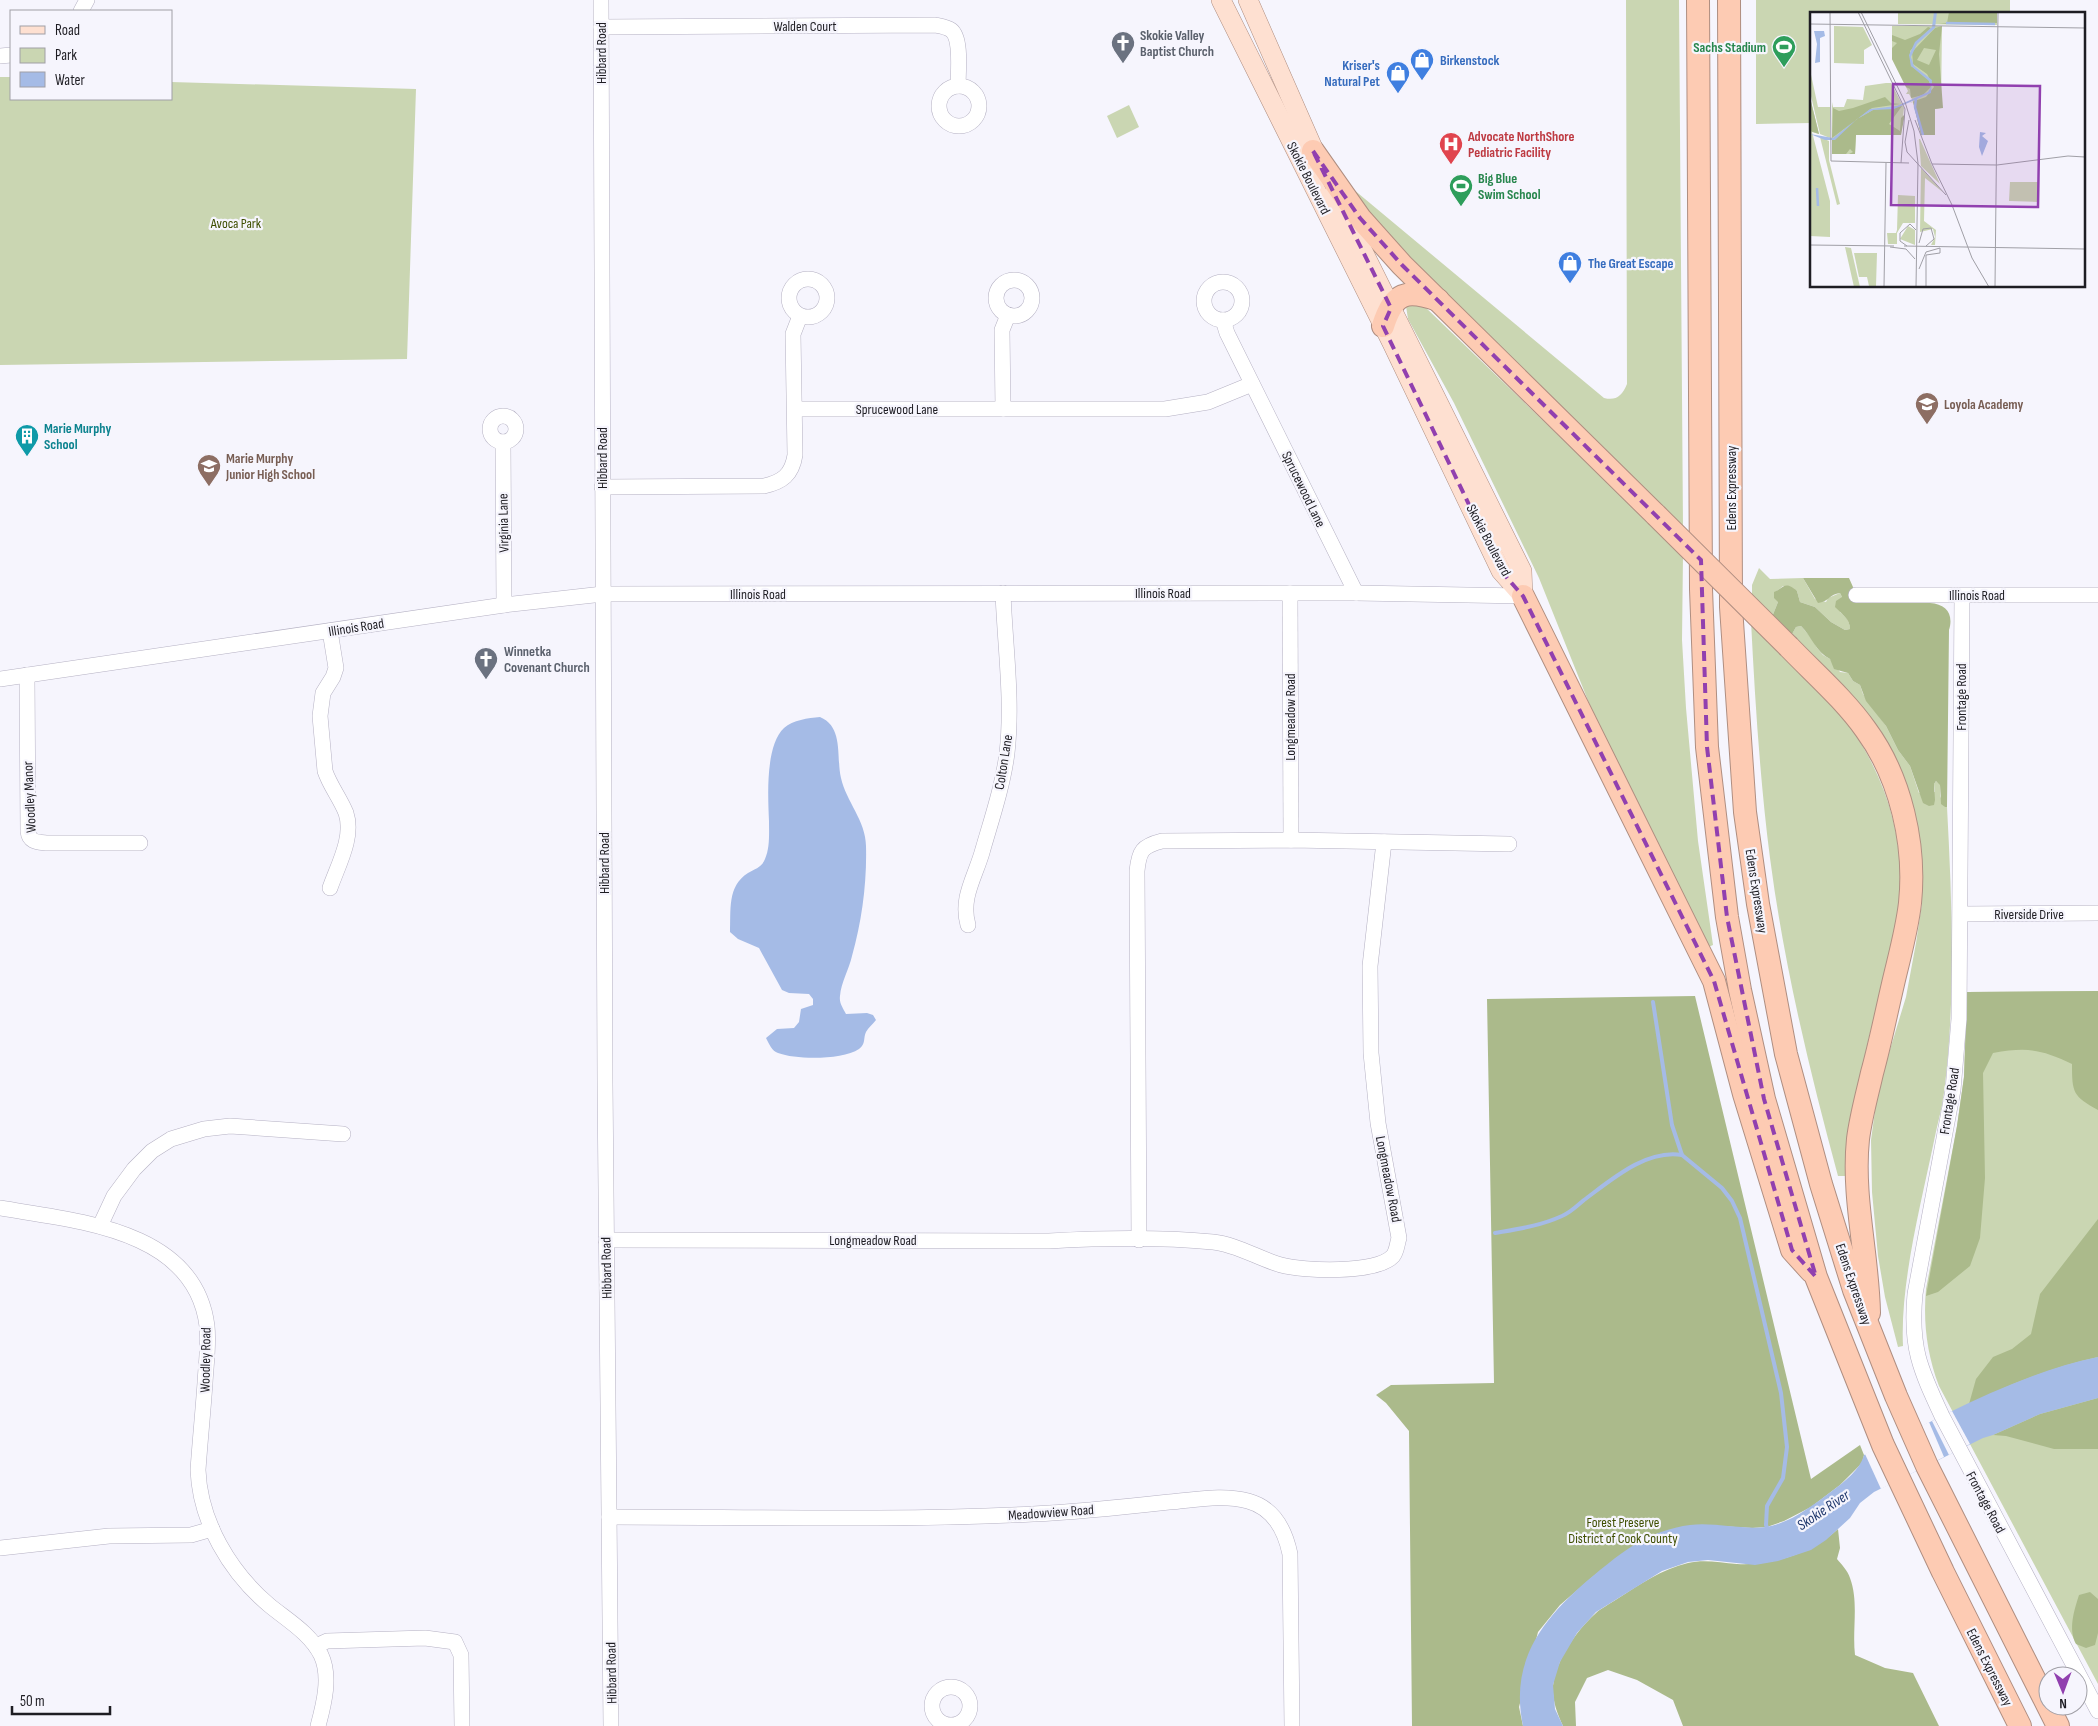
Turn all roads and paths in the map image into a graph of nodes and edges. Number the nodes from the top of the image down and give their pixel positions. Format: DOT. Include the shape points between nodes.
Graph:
graph roads {
  1 [pos="601,0"];
  2 [pos="1221,0"];
  3 [pos="1248,0"];
  4 [pos="1698,0"];
  5 [pos="1729,0"];
  6 [pos="601,27"];
  7 [pos="958,86"];
  8 [pos="1313,151"];
  9 [pos="1439,300"];
  10 [pos="1008,315"];
  11 [pos="800,316"];
  12 [pos="1387,317"];
  13 [pos="1223,320"];
  14 [pos="1252,384"];
  15 [pos="795,409"];
  16 [pos="1003,409"];
  17 [pos="503,442"];
  18 [pos="602,487"];
  19 [pos="1003,593"];
  20 [pos="1290,593"];
  21 [pos="1356,593"];
  22 [pos="603,594"];
  23 [pos="1856,594"];
  24 [pos="2098,595"];
  25 [pos="1523,596"];
  26 [pos="1962,596"];
  27 [pos="504,605"];
  28 [pos="330,631"];
  29 [pos="26,675"];
  30 [pos="0,679"];
  31 [pos="1291,840"];
  32 [pos="1384,842"];
  33 [pos="140,843"];
  34 [pos="1509,844"];
  35 [pos="330,888"];
  36 [pos="2098,913"];
  37 [pos="1961,914"];
  38 [pos="968,925"];
  39 [pos="343,1134"];
  40 [pos="0,1208"];
  41 [pos="100,1226"];
  42 [pos="606,1240"];
  43 [pos="1139,1240"];
  44 [pos="1816,1277"];
  45 [pos="1870,1329"];
  46 [pos="609,1517"];
  47 [pos="212,1529"];
  48 [pos="0,1548"];
  49 [pos="316,1646"];
  50 [pos="2098,1711"];
  51 [pos="318,1726"];
  52 [pos="462,1726"];
  53 [pos="611,1726"];
  54 [pos="1292,1726"];
  55 [pos="2020,1726"];
  56 [pos="2058,1726"];
  1 -- 6 [label="street, Hibbard Road"];
  2 -- 12 [label="main road, Skokie Boulevard"];
  3 -- 8 [label="main road, Skokie Boulevard"];
  4 -- 44 [label="highway, Edens Expressway" via="1701,589 1707,747 1727,917 1740,990 1764,1099"];
  5 -- 45 [label="highway, Edens Expressway" via="1731,607 1745,812 1758,904 1786,1054 1821,1184 1854,1290"];
  6 -- 7 [label="street, Walden Court" via="935,25 951,30 956,36"];
  6 -- 18 [label="street, Hibbard Road"];
  8 -- 9 [label="highway" via="1360,218 1402,266"];
  8 -- 12 [label="main road, Skokie Boulevard"];
  9 -- 12 [label="highway" via="1409,294 1396,300"];
  9 -- 45 [label="highway, bridge" via="1849,709 1867,731 1892,779 1911,853 1910,904 1863,1106 1858,1142 1861,1233 1868,1278"];
  10 -- 16 [label="street" via="1002,330"];
  11 -- 15 [label="street" via="794,334"];
  12 -- 25 [label="main road, Skokie Boulevard" via="1522,571"];
  13 -- 14 [label="street, Sprucewood Lane"];
  14 -- 16 [label="street, Sprucewood Lane" via="1208,402 1164,409"];
  14 -- 21 [label="street, Sprucewood Lane"];
  15 -- 16 [label="street, Sprucewood Lane"];
  15 -- 18 [label="street" via="794,464 783,480 774,484"];
  17 -- 27 [label="street, Virginia Lane"];
  18 -- 22 [label="street, Hibbard Road"];
  19 -- 20 [label="street, Illinois Road"];
  19 -- 22 [label="street, Illinois Road"];
  19 -- 38 [label="street, Colton Lane" via="1007,754 982,854 967,893 965,912"];
  20 -- 21 [label="street, Illinois Road"];
  20 -- 31 [label="street, Longmeadow Road"];
  21 -- 25 [label="street, Illinois Road"];
  22 -- 27 [label="street, Illinois Road"];
  22 -- 42 [label="street, Hibbard Road"];
  23 -- 26 [label="street, Illinois Road"];
  24 -- 26 [label="street, Illinois Road"];
  25 -- 44 [label="highway" via="1714,981 1744,1094 1792,1250"];
  26 -- 37 [label="street, Frontage Road"];
  27 -- 28 [label="street, Illinois Road"];
  28 -- 29 [label="street, Illinois Road"];
  28 -- 35 [label="street" via="336,668 321,704 324,762 328,780 345,812 348,830"];
  29 -- 30 [label="street, Illinois Road"];
  29 -- 33 [label="street, Woodley Manor" via="30,838 46,843"];
  31 -- 32 [label="street"];
  31 -- 43 [label="street" via="1162,841 1142,850 1137,871"];
  32 -- 34 [label="street"];
  32 -- 43 [label="street, Longmeadow Road" via="1370,966 1370,1006 1375,1105 1399,1238 1394,1255 1379,1265 1367,1268 1304,1269 1282,1265 1216,1242"];
  36 -- 37 [label="street, Riverside Drive"];
  37 -- 50 [label="street, Frontage Road" via="1959,1019 1952,1090 1912,1320 1921,1370 1942,1416"];
  39 -- 41 [label="street" via="230,1126 204,1129 171,1139 152,1151 134,1169 114,1196"];
  40 -- 41 [label="street, Woodley Road"];
  41 -- 47 [label="street, Woodley Road" via="129,1236 166,1256 181,1269 198,1293 208,1343 199,1487"];
  42 -- 43 [label="street, Longmeadow Road"];
  42 -- 46 [label="street, Hibbard Road"];
  44 -- 55 [label="highway, Edens Expressway" via="1883,1445"];
  45 -- 56 [label="highway, Edens Expressway" via="1926,1466"];
  46 -- 53 [label="street, Hibbard Road"];
  46 -- 54 [label="street, Meadowview Road" via="967,1516 1066,1512 1225,1498 1250,1502 1261,1506 1277,1520 1290,1554"];
  47 -- 48 [label="street" via="191,1535 110,1536"];
  47 -- 49 [label="street, Woodley Road" via="252,1590"];
  49 -- 51 [label="street, Woodley Road" via="326,1670"];
  49 -- 52 [label="street" via="327,1641 425,1638 455,1642 460,1655"];
}
